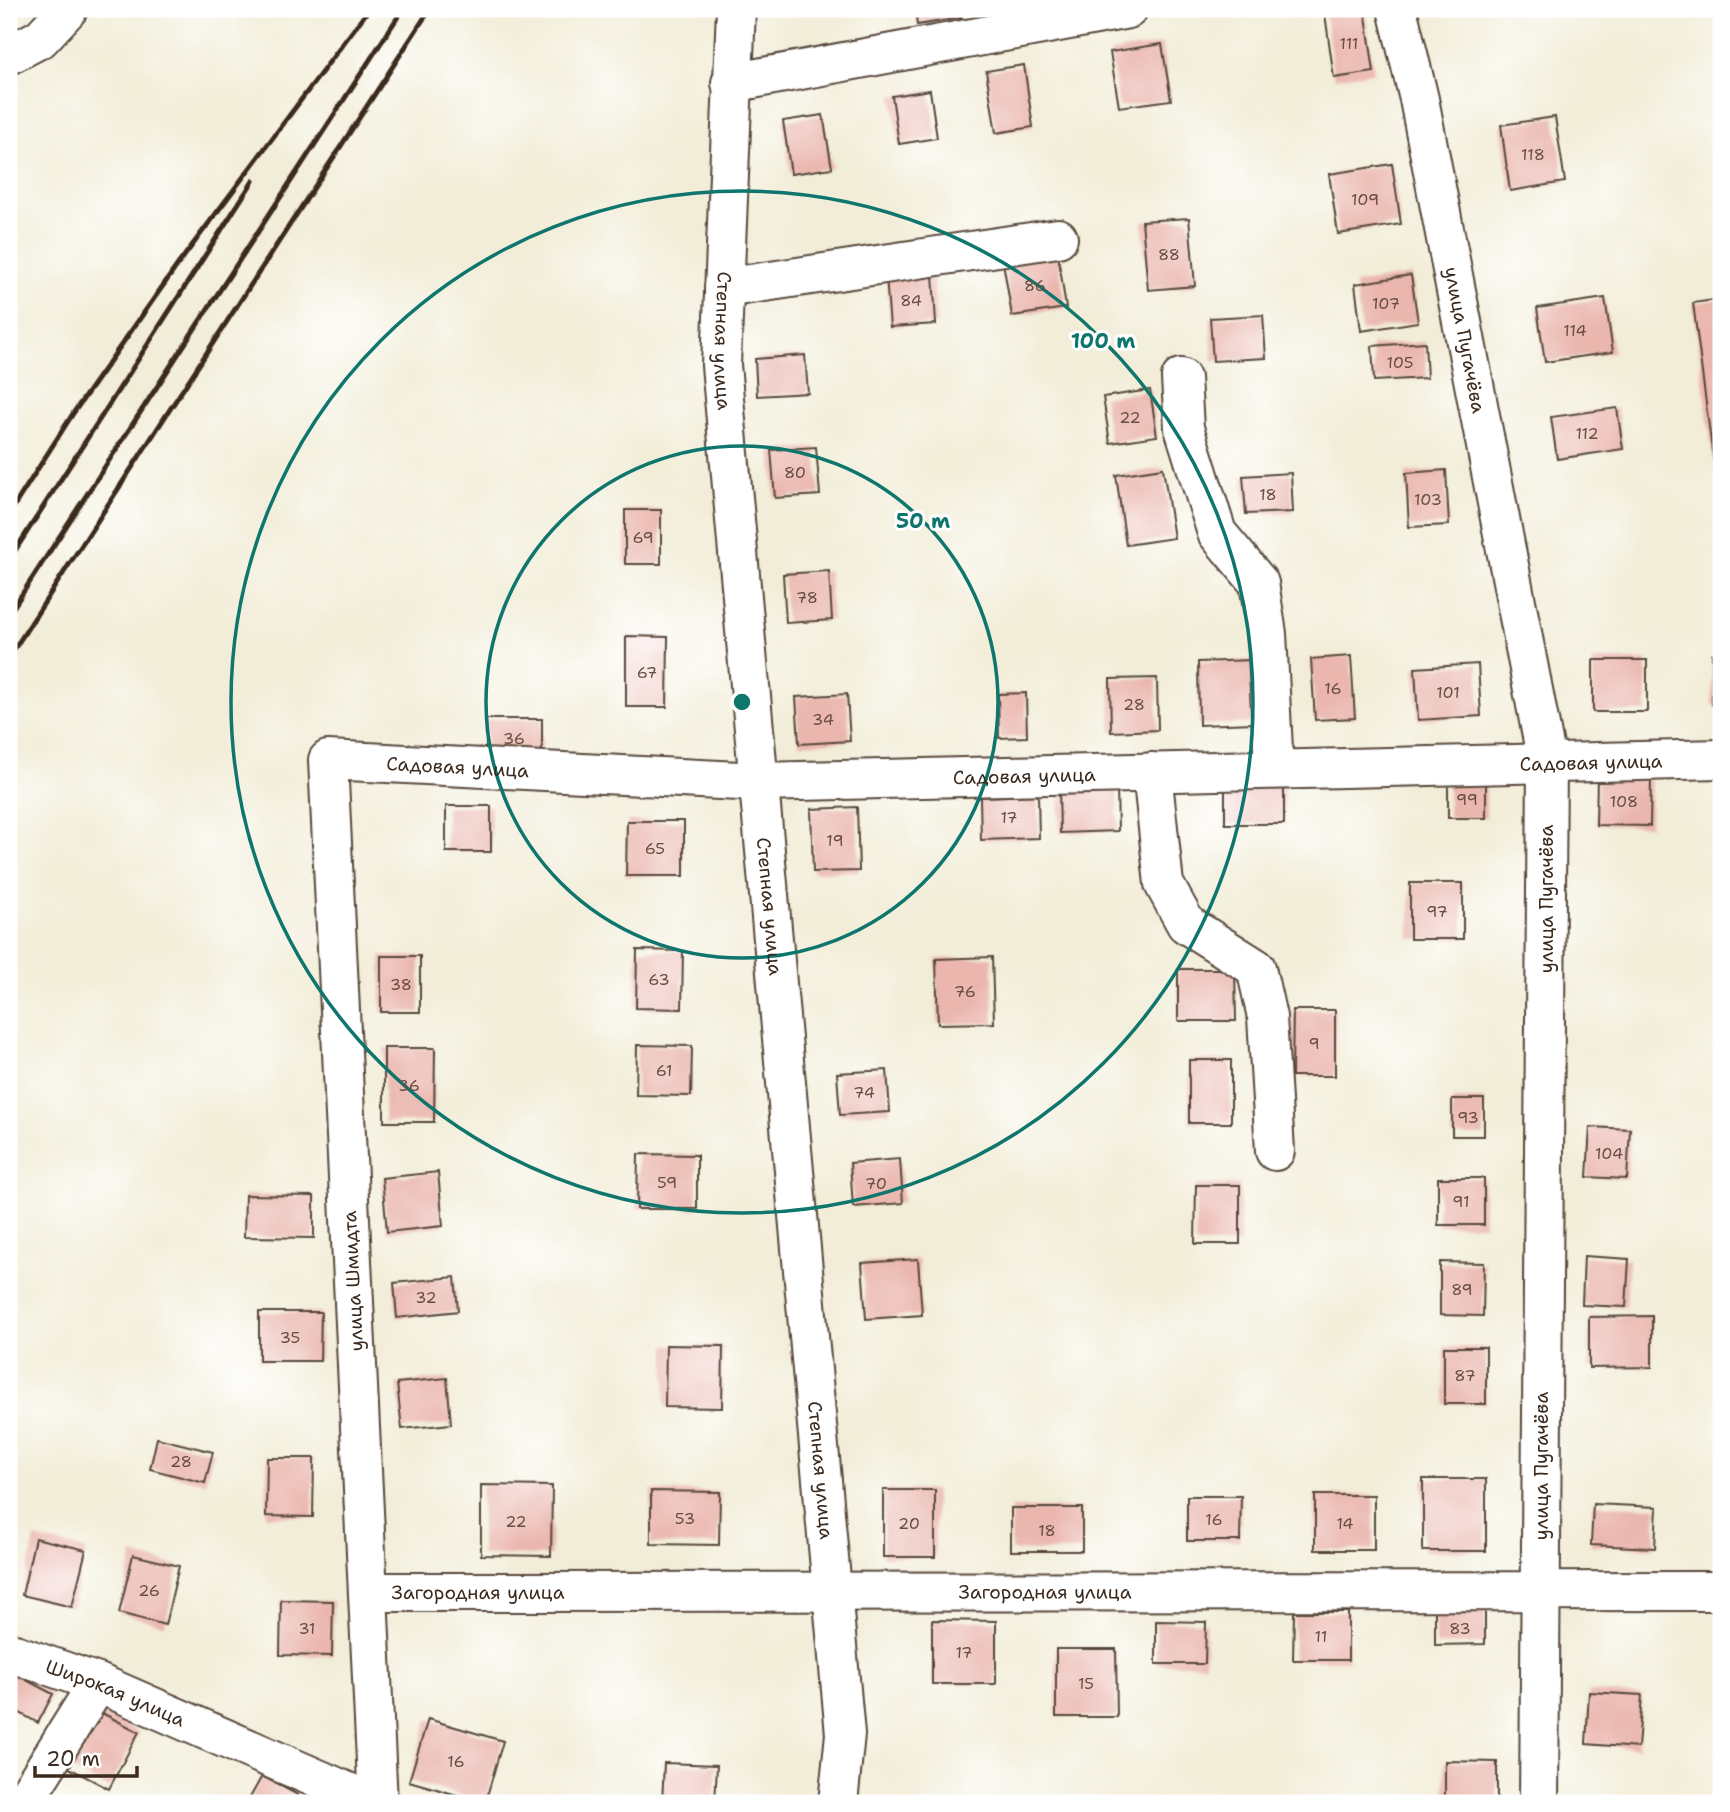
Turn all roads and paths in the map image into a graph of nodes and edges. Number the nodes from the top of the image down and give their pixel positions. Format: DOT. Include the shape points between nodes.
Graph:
graph roads {
  1 [pos="68,9"];
  2 [pos="736,9"];
  3 [pos="1128,9"];
  4 [pos="1396,9"];
  5 [pos="9,55"];
  6 [pos="731,83"];
  7 [pos="1058,238"];
  8 [pos="724,288"];
  9 [pos="1181,378"];
  10 [pos="1721,759"];
  11 [pos="328,760"];
  12 [pos="1547,762"];
  13 [pos="1274,769"];
  14 [pos="1153,772"];
  15 [pos="759,782"];
  16 [pos="1275,1151"];
  17 [pos="1540,1591"];
  18 [pos="1721,1591"];
  19 [pos="368,1592"];
  20 [pos="832,1593"];
  21 [pos="9,1651"];
  22 [pos="98,1683"];
  23 [pos="23,1803"];
  24 [pos="376,1803"];
  25 [pos="838,1803"];
  26 [pos="1539,1803"];
  1 -- 5 [label="street" via="41,38"];
  2 -- 6 [label="street, Степная улица"];
  3 -- 6 [label="street"];
  4 -- 12 [label="street, улица Пугачёва" via="1419,99"];
  6 -- 8 [label="street, Степная улица"];
  7 -- 8 [label="street"];
  8 -- 15 [label="street, Степная улица" via="721,365"];
  9 -- 13 [label="street" via="1184,428 1217,533 1259,583 1267,634"];
  10 -- 12 [label="street, Садовая улица"];
  11 -- 15 [label="street, Садовая улица"];
  11 -- 19 [label="street, улица Шмидта"];
  12 -- 13 [label="street, Садовая улица"];
  12 -- 17 [label="street, улица Пугачёва"];
  13 -- 14 [label="street, Садовая улица"];
  14 -- 15 [label="street, Садовая улица"];
  14 -- 16 [label="street" via="1164,884 1186,924 1256,968 1267,1017"];
  15 -- 20 [label="street, Степная улица"];
  17 -- 18 [label="street, Загородная улица"];
  17 -- 20 [label="street, Загородная улица"];
  17 -- 26 [label="street, улица Пугачёва"];
  19 -- 20 [label="street, Загородная улица"];
  19 -- 24 [label="street, улица Шмидта"];
  20 -- 25 [label="street, Степная улица" via="845,1734"];
  21 -- 22 [label="street, Широкая улица"];
  22 -- 23 [label="street"];
  22 -- 24 [label="street, Широкая улица"];
}
